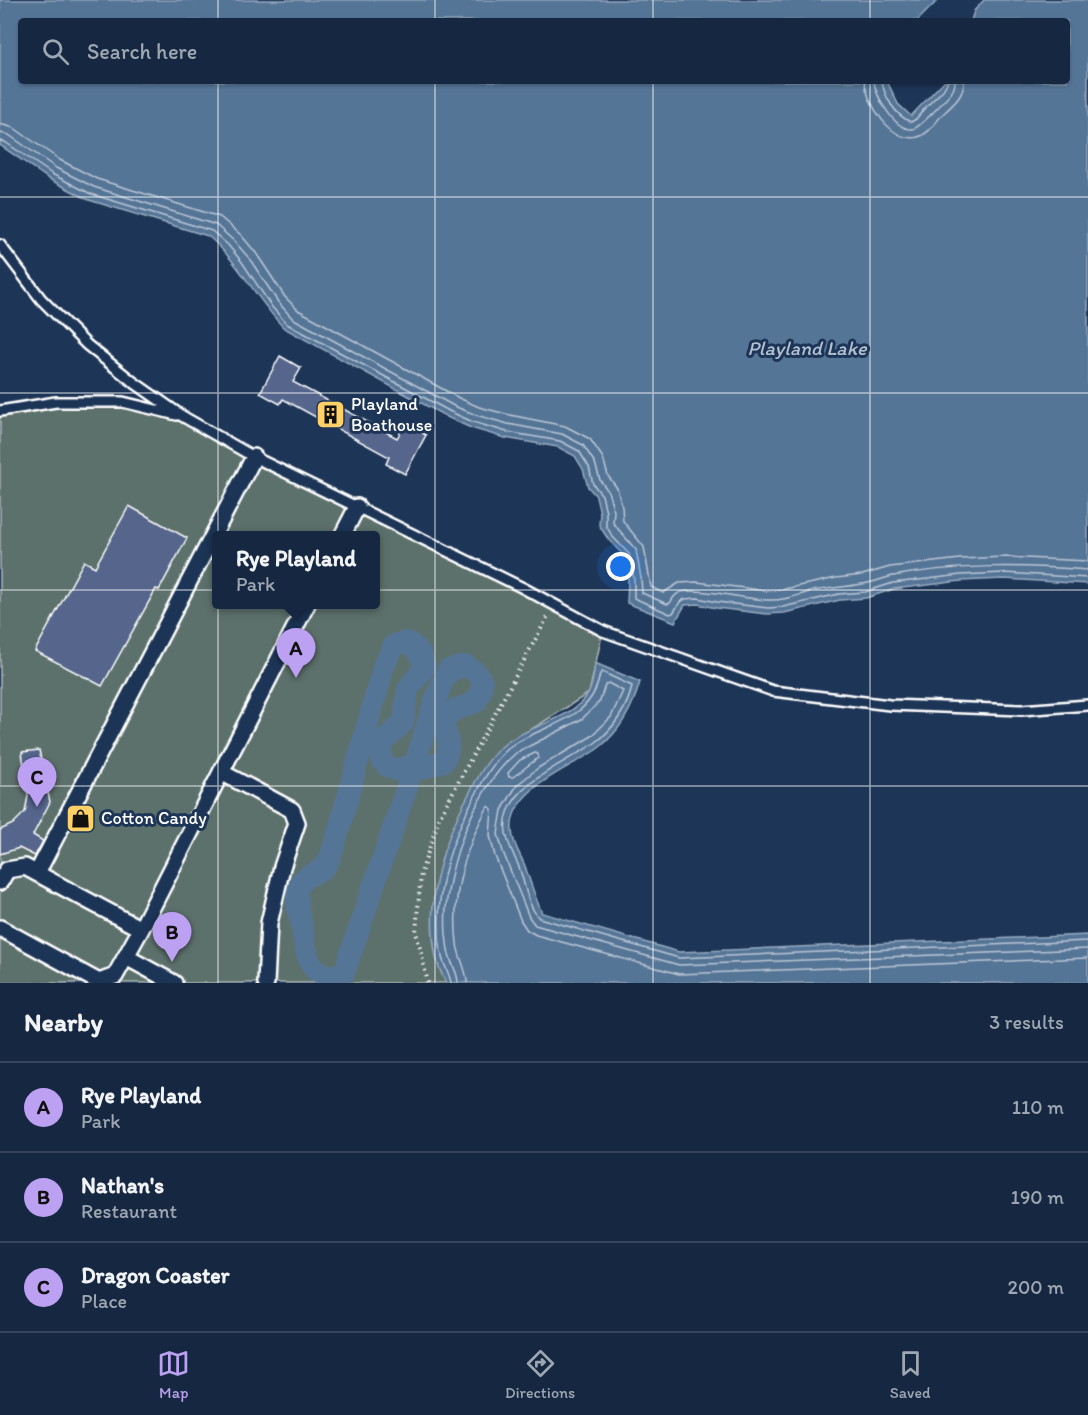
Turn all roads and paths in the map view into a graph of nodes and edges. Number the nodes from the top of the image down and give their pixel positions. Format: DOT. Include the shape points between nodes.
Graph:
graph roads {
  1 [pos="0,245"];
  2 [pos="0,411"];
  3 [pos="182,416"];
  4 [pos="254,457"];
  5 [pos="357,507"];
  6 [pos="215,531"];
  7 [pos="345,531"];
  8 [pos="212,538"];
  9 [pos="554,604"];
  10 [pos="304,609"];
  11 [pos="1088,705"];
  12 [pos="221,772"];
  13 [pos="37,873"];
  14 [pos="0,882"];
  15 [pos="0,928"];
  16 [pos="141,929"];
  17 [pos="126,957"];
  18 [pos="174,983"];
  19 [pos="266,983"];
  20 [pos="428,983"];
  1 -- 3 [label="lane" via="42,299 87,345"];
  2 -- 3 [label="lane" via="56,402 123,402"];
  3 -- 4 [label="lane"];
  4 -- 5 [label="lane"];
  4 -- 6 [label="street"];
  5 -- 7 [label="street"];
  5 -- 9 [label="lane"];
  8 -- 13 [label="street"];
  9 -- 11 [label="lane" via="603,631 773,691 890,705 1021,710"];
  9 -- 20 [label="path" via="440,816 421,873 416,932"];
  10 -- 12 [label="street"];
  12 -- 16 [label="street"];
  12 -- 19 [label="street" via="292,810 297,823 269,923"];
  13 -- 14 [label="street" via="25,867 7,870"];
  13 -- 16 [label="street"];
  15 -- 17 [label="street" via="99,982 115,976"];
  16 -- 17 [label="street"];
  17 -- 18 [label="street"];
}
